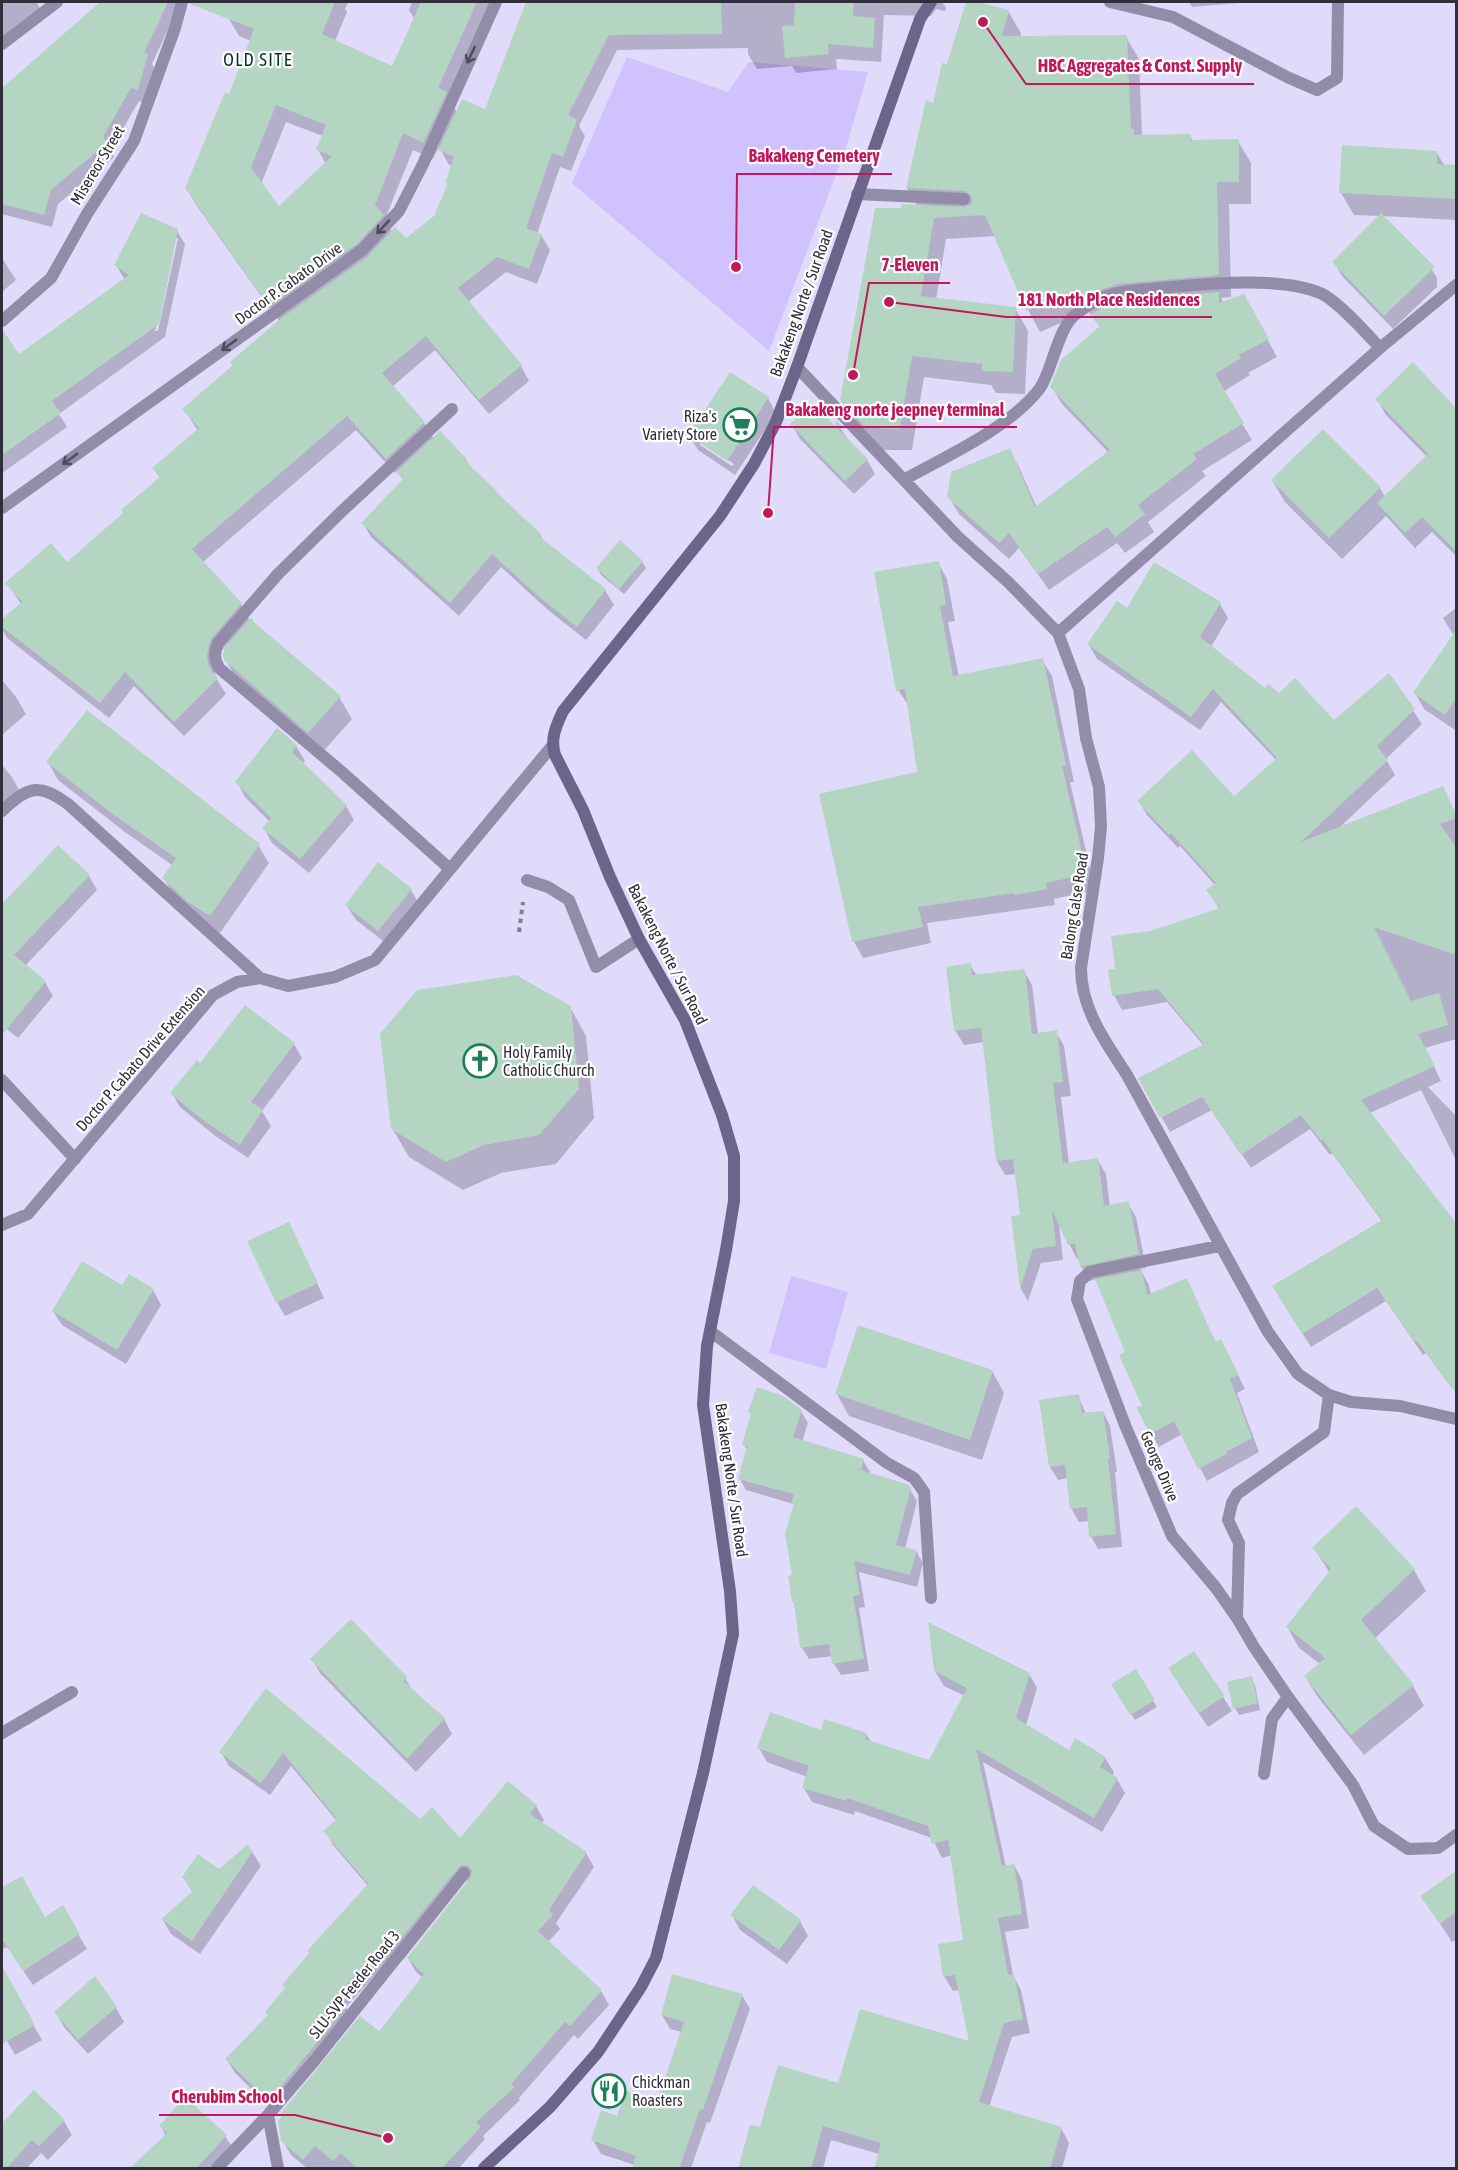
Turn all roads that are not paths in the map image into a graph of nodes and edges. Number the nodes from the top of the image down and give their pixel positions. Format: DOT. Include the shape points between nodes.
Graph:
graph roads {
  1 [pos="57,2"];
  2 [pos="182,2"];
  3 [pos="496,2"];
  4 [pos="931,2"];
  5 [pos="1110,2"];
  6 [pos="1338,2"];
  7 [pos="2,44"];
  8 [pos="857,194"];
  9 [pos="964,199"];
  10 [pos="1456,285"];
  11 [pos="2,321"];
  12 [pos="1380,348"];
  13 [pos="797,367"];
  14 [pos="452,409"];
  15 [pos="905,480"];
  16 [pos="2,508"];
  17 [pos="1058,633"];
  18 [pos="552,746"];
  19 [pos="2,811"];
  20 [pos="450,869"];
  21 [pos="527,880"];
  22 [pos="639,939"];
  23 [pos="260,978"];
  24 [pos="2,1080"];
  25 [pos="75,1159"];
  26 [pos="2,1225"];
  27 [pos="1220,1246"];
  28 [pos="710,1331"];
  29 [pos="1329,1395"];
  30 [pos="1456,1419"];
  31 [pos="932,1598"];
  32 [pos="1237,1618"];
  33 [pos="72,1692"];
  34 [pos="1288,1697"];
  35 [pos="2,1733"];
  36 [pos="1264,1774"];
  37 [pos="1456,1835"];
  38 [pos="464,1873"];
  39 [pos="268,2115"];
  40 [pos="217,2169"];
  41 [pos="278,2169"];
  42 [pos="484,2169"];
  1 -- 7 [label="street"];
  2 -- 11 [label="street, Misereor Street" via="134,141 51,278"];
  3 -- 16 [label="street, Doctor P. Cabato Drive, one-way" via="399,211 362,250"];
  4 -- 8 [label="main road, Bakakeng Norte / Sur Road" via="920,19"];
  5 -- 6 [label="street" via="1173,17 1317,90 1337,78"];
  8 -- 9 [label="street"];
  8 -- 13 [label="main road, Bakakeng Norte / Sur Road"];
  10 -- 12 [label="street"];
  12 -- 15 [label="street" via="1322,293 1287,285 1212,283 1107,296 1073,316 1040,387 1009,419"];
  12 -- 17 [label="street"];
  13 -- 15 [label="street, Balong Calse Road"];
  13 -- 18 [label="main road, Bakakeng Norte / Sur Road" via="776,422 754,464 720,516 563,711"];
  14 -- 20 [label="street" via="278,574 215,651 219,669 343,772"];
  15 -- 17 [label="street, Balong Calse Road"];
  17 -- 27 [label="street, Balong Calse Road" via="1079,689 1099,787 1101,827 1081,985 1102,1037 1127,1075"];
  18 -- 20 [label="street"];
  18 -- 22 [label="main road, Bakakeng Norte / Sur Road"];
  19 -- 23 [label="street" via="33,789 50,791"];
  20 -- 23 [label="street" via="375,960 335,976 288,987"];
  21 -- 22 [label="street" via="569,900 596,967"];
  22 -- 28 [label="main road, Bakakeng Norte / Sur Road" via="686,1020 734,1156 734,1201"];
  23 -- 25 [label="street, Doctor P. Cabato Drive Extension" via="237,982 213,995"];
  24 -- 25 [label="street"];
  25 -- 26 [label="street, Doctor P. Cabato Drive Extension" via="28,1214"];
  27 -- 29 [label="street, Balong Calse Road" via="1268,1332 1298,1374"];
  27 -- 32 [label="street, George Drive" via="1090,1272 1080,1281 1077,1299 1172,1536"];
  28 -- 31 [label="street" via="887,1463 914,1478 924,1492"];
  28 -- 42 [label="main road, Bakakeng Norte / Sur Road" via="703,1405 733,1634 667,1920 656,1958 641,1987 598,2052 550,2107"];
  29 -- 30 [label="street, Balong Calse Road"];
  29 -- 32 [label="street" via="1324,1432 1237,1494 1232,1503 1228,1520 1239,1543"];
  32 -- 34 [label="street, George Drive"];
  33 -- 35 [label="street"];
  34 -- 36 [label="street" via="1272,1719"];
  34 -- 37 [label="street, George Drive" via="1353,1785 1374,1827 1408,1849 1438,1848"];
  38 -- 39 [label="street, SLU-SVP Feeder Road 3"];
  39 -- 40 [label="street, SLU-SVP Feeder Road 3"];
  39 -- 41 [label="street"];
}
